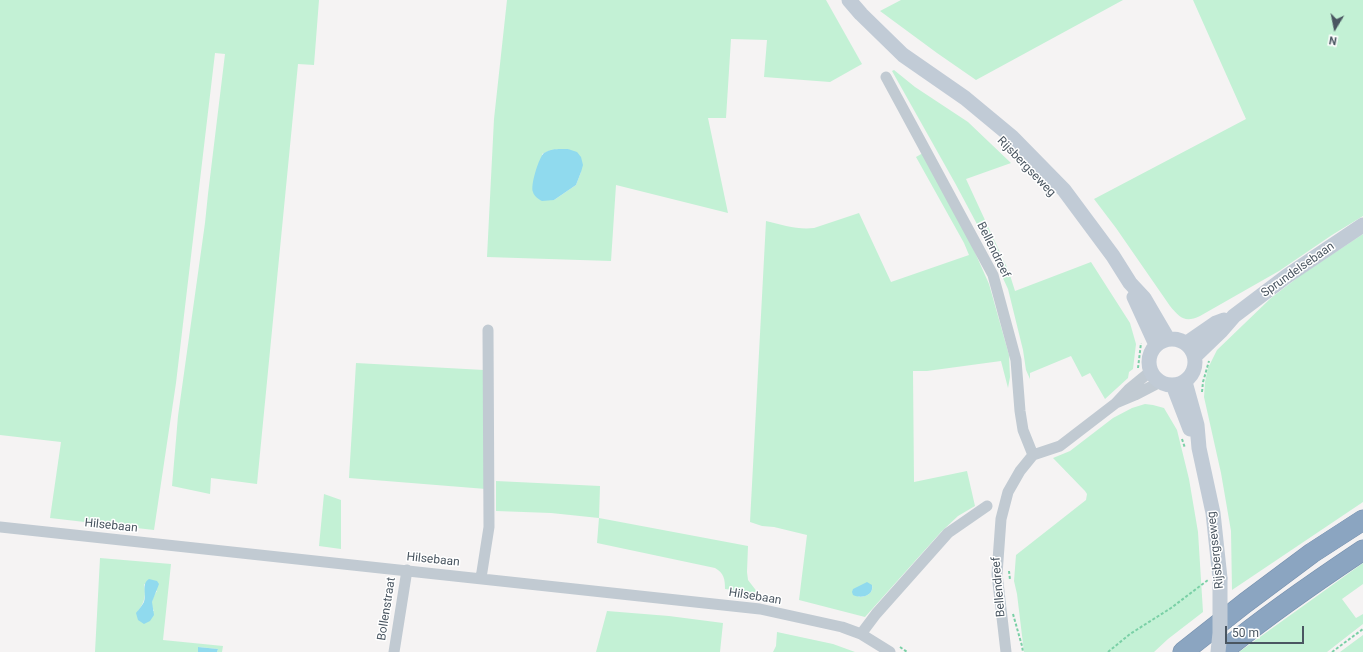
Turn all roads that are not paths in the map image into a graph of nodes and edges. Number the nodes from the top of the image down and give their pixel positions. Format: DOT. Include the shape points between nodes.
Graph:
graph roads {
  1 [pos="849,0"];
  2 [pos="886,77"];
  3 [pos="1363,225"];
  4 [pos="1234,316"];
  5 [pos="488,330"];
  6 [pos="1162,342"];
  7 [pos="1186,343"];
  8 [pos="1202,358"];
  9 [pos="1161,378"];
  10 [pos="1033,455"];
  11 [pos="987,506"];
  12 [pos="1363,520"];
  13 [pos="0,527"];
  14 [pos="1363,550"];
  15 [pos="406,570"];
  16 [pos="481,578"];
  17 [pos="861,634"];
  18 [pos="394,652"];
  19 [pos="890,652"];
  20 [pos="1006,652"];
  21 [pos="1183,652"];
  22 [pos="1218,652"];
  23 [pos="1222,652"];
  1 -- 6 [label="main road, Rijsbergseweg" via="903,55 965,98 1012,137 1064,190 1113,256 1130,283 1136,303"];
  2 -- 10 [label="street, Bellendreef" via="993,275 1016,360 1023,430"];
  3 -- 4 [label="main road, Sprundelsebaan" via="1287,276"];
  4 -- 7 [label="main road, Sprundelsebaan" via="1216,323"];
  4 -- 8 [label="main road, Sprundelsebaan" via="1206,344"];
  5 -- 16 [label="street" via="489,528"];
  6 -- 7 [label="main road" via="1174,338"];
  6 -- 9 [label="main road" via="1149,357"];
  7 -- 8 [label="main road"];
  8 -- 9 [label="main road" via="1196,363 1190,377"];
  9 -- 10 [label="street" via="1129,389 1116,403 1060,446"];
  9 -- 22 [label="main road, Rijsbergseweg, bridge" via="1199,448 1213,513 1220,633"];
  10 -- 20 [label="street, Bellendreef" via="1008,492 1001,519 997,574"];
  11 -- 17 [label="street" via="948,533"];
  12 -- 21 [label="highway" via="1312,553"];
  13 -- 15 [label="street, Hilsebaan"];
  14 -- 23 [label="highway" via="1261,621"];
  15 -- 16 [label="street, Hilsebaan"];
  15 -- 18 [label="street, Bollenstraat"];
  16 -- 17 [label="street, Hilsebaan" via="760,609 842,627"];
  17 -- 19 [label="street, Hilsebaan"];
}
